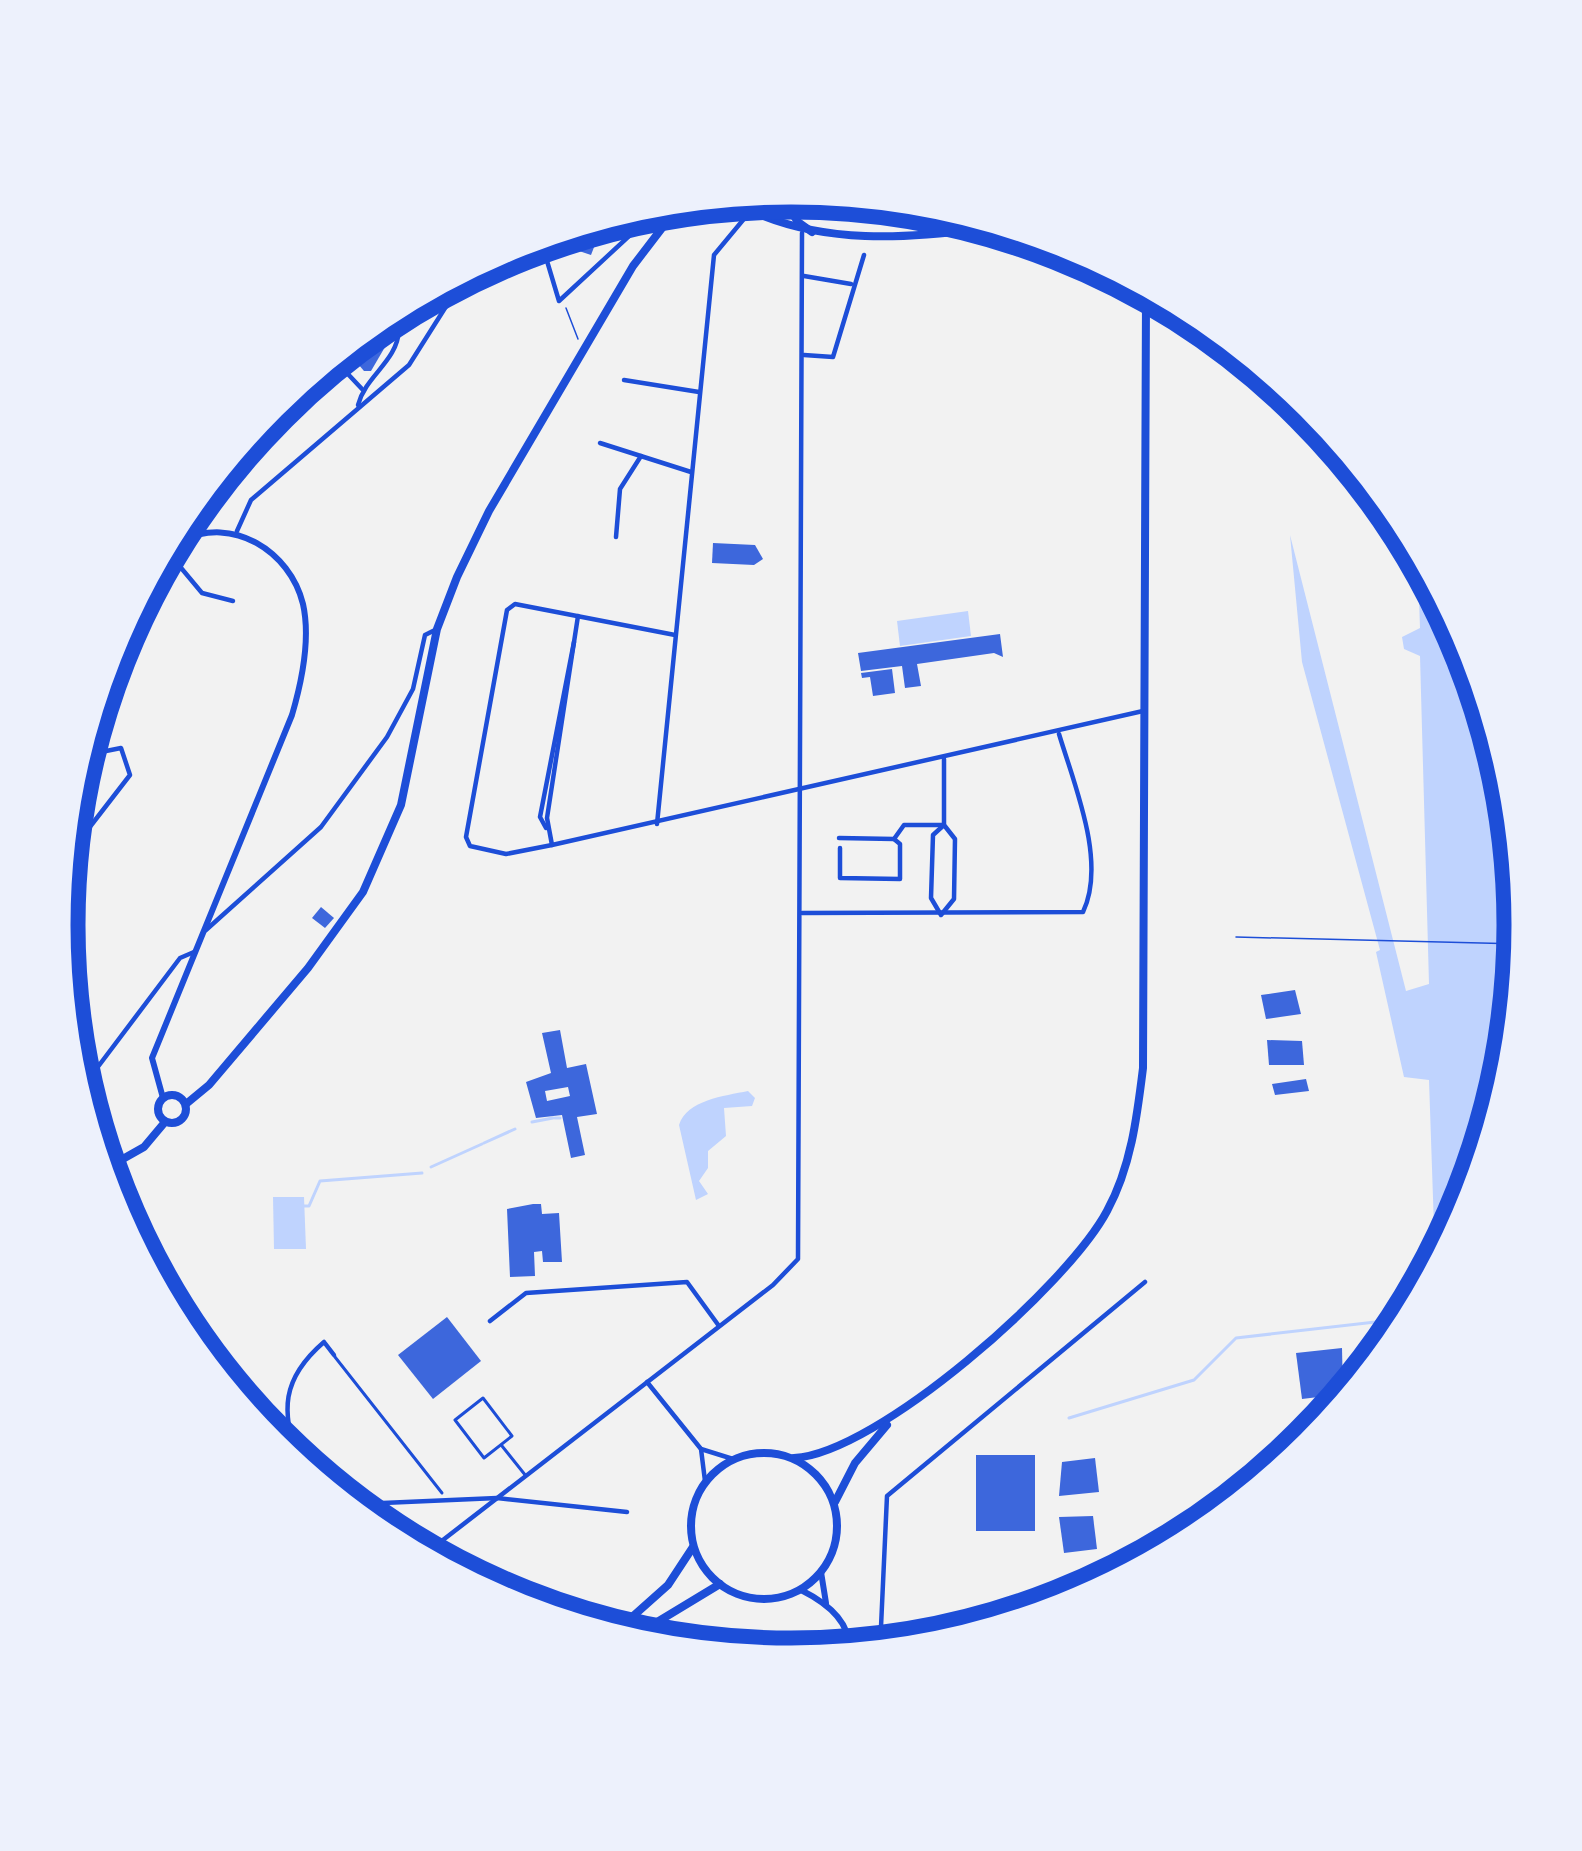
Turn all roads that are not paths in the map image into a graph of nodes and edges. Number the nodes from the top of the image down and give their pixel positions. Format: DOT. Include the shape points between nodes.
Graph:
graph roads {
  1 [pos="791,212"];
  2 [pos="748,214"];
  3 [pos="751,214"];
  4 [pos="662,224"];
  5 [pos="645,228"];
  6 [pos="656,230"];
  7 [pos="632,231"];
  8 [pos="952,231"];
  9 [pos="802,232"];
  10 [pos="814,233"];
  11 [pos="863,255"];
  12 [pos="546,256"];
  13 [pos="804,276"];
  14 [pos="851,284"];
  15 [pos="446,302"];
  16 [pos="1146,307"];
  17 [pos="399,331"];
  18 [pos="804,355"];
  19 [pos="347,368"];
  20 [pos="624,380"];
  21 [pos="362,389"];
  22 [pos="699,392"];
  23 [pos="358,405"];
  24 [pos="599,443"];
  25 [pos="641,456"];
  26 [pos="693,473"];
  27 [pos="237,531"];
  28 [pos="194,535"];
  29 [pos="616,537"];
  30 [pos="178,563"];
  31 [pos="233,601"];
  32 [pos="578,616"];
  33 [pos="437,629"];
  34 [pos="675,635"];
  35 [pos="1144,711"];
  36 [pos="1059,734"];
  37 [pos="100,751"];
  38 [pos="944,759"];
  39 [pos="800,792"];
  40 [pos="657,824"];
  41 [pos="944,826"];
  42 [pos="84,831"];
  43 [pos="838,838"];
  44 [pos="894,839"];
  45 [pos="552,845"];
  46 [pos="840,848"];
  47 [pos="802,914"];
  48 [pos="941,914"];
  49 [pos="202,932"];
  50 [pos="194,952"];
  51 [pos="94,1072"];
  52 [pos="163,1098"];
  53 [pos="186,1104"];
  54 [pos="165,1122"];
  55 [pos="118,1161"];
  56 [pos="1145,1282"];
  57 [pos="490,1322"];
  58 [pos="718,1326"];
  59 [pos="334,1355"];
  60 [pos="647,1382"];
  61 [pos="892,1419"];
  62 [pos="289,1432"];
  63 [pos="501,1444"];
  64 [pos="700,1449"];
  65 [pos="794,1458"];
  66 [pos="733,1459"];
  67 [pos="526,1476"];
  68 [pos="705,1481"];
  69 [pos="442,1493"];
  70 [pos="497,1498"];
  71 [pos="374,1503"];
  72 [pos="834,1503"];
  73 [pos="627,1512"];
  74 [pos="437,1545"];
  75 [pos="694,1545"];
  76 [pos="821,1572"];
  77 [pos="720,1584"];
  78 [pos="801,1590"];
  79 [pos="826,1603"];
  80 [pos="629,1620"];
  81 [pos="652,1625"];
  82 [pos="871,1633"];
  83 [pos="845,1636"];
  1 -- 10 [label="main road"];
  2 -- 22 [label="street" via="715,255"];
  3 -- 9 [label="main road"];
  4 -- 6 [label="main road"];
  5 -- 6 [label="street"];
  6 -- 33 [label="main road" via="484,521"];
  7 -- 12 [label="street" via="559,301"];
  8 -- 10 [label="main road"];
  9 -- 10 [label="main road"];
  9 -- 13 [label="street"];
  11 -- 14 [label="street"];
  13 -- 14 [label="street"];
  13 -- 18 [label="street"];
  14 -- 18 [label="street" via="832,357"];
  15 -- 23 [label="street" via="409,365"];
  16 -- 35 [label="main road"];
  17 -- 21 [label="street"];
  18 -- 39 [label="street"];
  19 -- 21 [label="street"];
  20 -- 22 [label="street"];
  21 -- 23 [label="street"];
  22 -- 26 [label="street"];
  23 -- 27 [label="street" via="251,500"];
  24 -- 25 [label="street"];
  25 -- 26 [label="street"];
  25 -- 29 [label="street" via="620,489"];
  26 -- 34 [label="street"];
  27 -- 28 [label="street"];
  27 -- 49 [label="street" via="297,586 302,683"];
  30 -- 31 [label="street" via="202,593"];
  32 -- 34 [label="street"];
  32 -- 45 [label="street" via="547,829"];
  32 -- 45 [label="street" via="515,604 507,610 466,837 478,851 506,854"];
  33 -- 49 [label="street" via="425,635 412,689 387,737 321,827"];
  33 -- 53 [label="main road" via="401,805 363,892 308,968"];
  34 -- 40 [label="street"];
  35 -- 36 [label="street"];
  35 -- 61 [label="main road" via="1143,1068 1133,1144 1108,1210 1067,1270"];
  36 -- 38 [label="street"];
  36 -- 48 [label="street" via="1088,836 1089,901 1075,916"];
  37 -- 42 [label="street" via="114,746 130,766 128,782"];
  38 -- 39 [label="street"];
  38 -- 41 [label="street"];
  39 -- 40 [label="street"];
  39 -- 47 [label="street"];
  40 -- 45 [label="street"];
  41 -- 44 [label="street" via="904,825"];
  41 -- 48 [label="street" via="933,835 931,898"];
  41 -- 48 [label="street" via="955,839 954,899"];
  43 -- 44 [label="street"];
  44 -- 46 [label="street" via="900,879 840,878"];
  47 -- 48 [label="street"];
  47 -- 58 [label="street" via="798,1258"];
  49 -- 50 [label="street"];
  50 -- 51 [label="street" via="180,958"];
  50 -- 52 [label="street" via="152,1058"];
  52 -- 53 [label="main road" via="176,1095"];
  52 -- 54 [label="main road"];
  53 -- 54 [label="main road" via="182,1121"];
  54 -- 55 [label="main road"];
  56 -- 82 [label="street" via="887,1496 881,1628"];
  57 -- 58 [label="street" via="526,1293 687,1282"];
  58 -- 60 [label="street"];
  59 -- 62 [label="street" via="324,1342 290,1378"];
  59 -- 69 [label="street"];
  60 -- 64 [label="street"];
  60 -- 67 [label="street"];
  61 -- 65 [label="main road" via="820,1456"];
  61 -- 72 [label="main road"];
  63 -- 63 [label="street" via="484,1458 454,1420 483,1398 512,1436"];
  63 -- 67 [label="street"];
  64 -- 66 [label="street"];
  64 -- 68 [label="street"];
  65 -- 66 [label="main road"];
  65 -- 72 [label="main road" via="819,1476"];
  66 -- 68 [label="main road"];
  67 -- 70 [label="street"];
  68 -- 75 [label="main road" via="694,1504"];
  70 -- 71 [label="street"];
  70 -- 73 [label="street"];
  70 -- 74 [label="street"];
  72 -- 76 [label="main road" via="835,1546"];
  75 -- 77 [label="main road"];
  75 -- 80 [label="main road" via="668,1585"];
  76 -- 78 [label="main road"];
  76 -- 79 [label="street"];
  77 -- 78 [label="main road" via="754,1598"];
  77 -- 81 [label="main road"];
  78 -- 79 [label="street"];
  79 -- 83 [label="street"];
}
